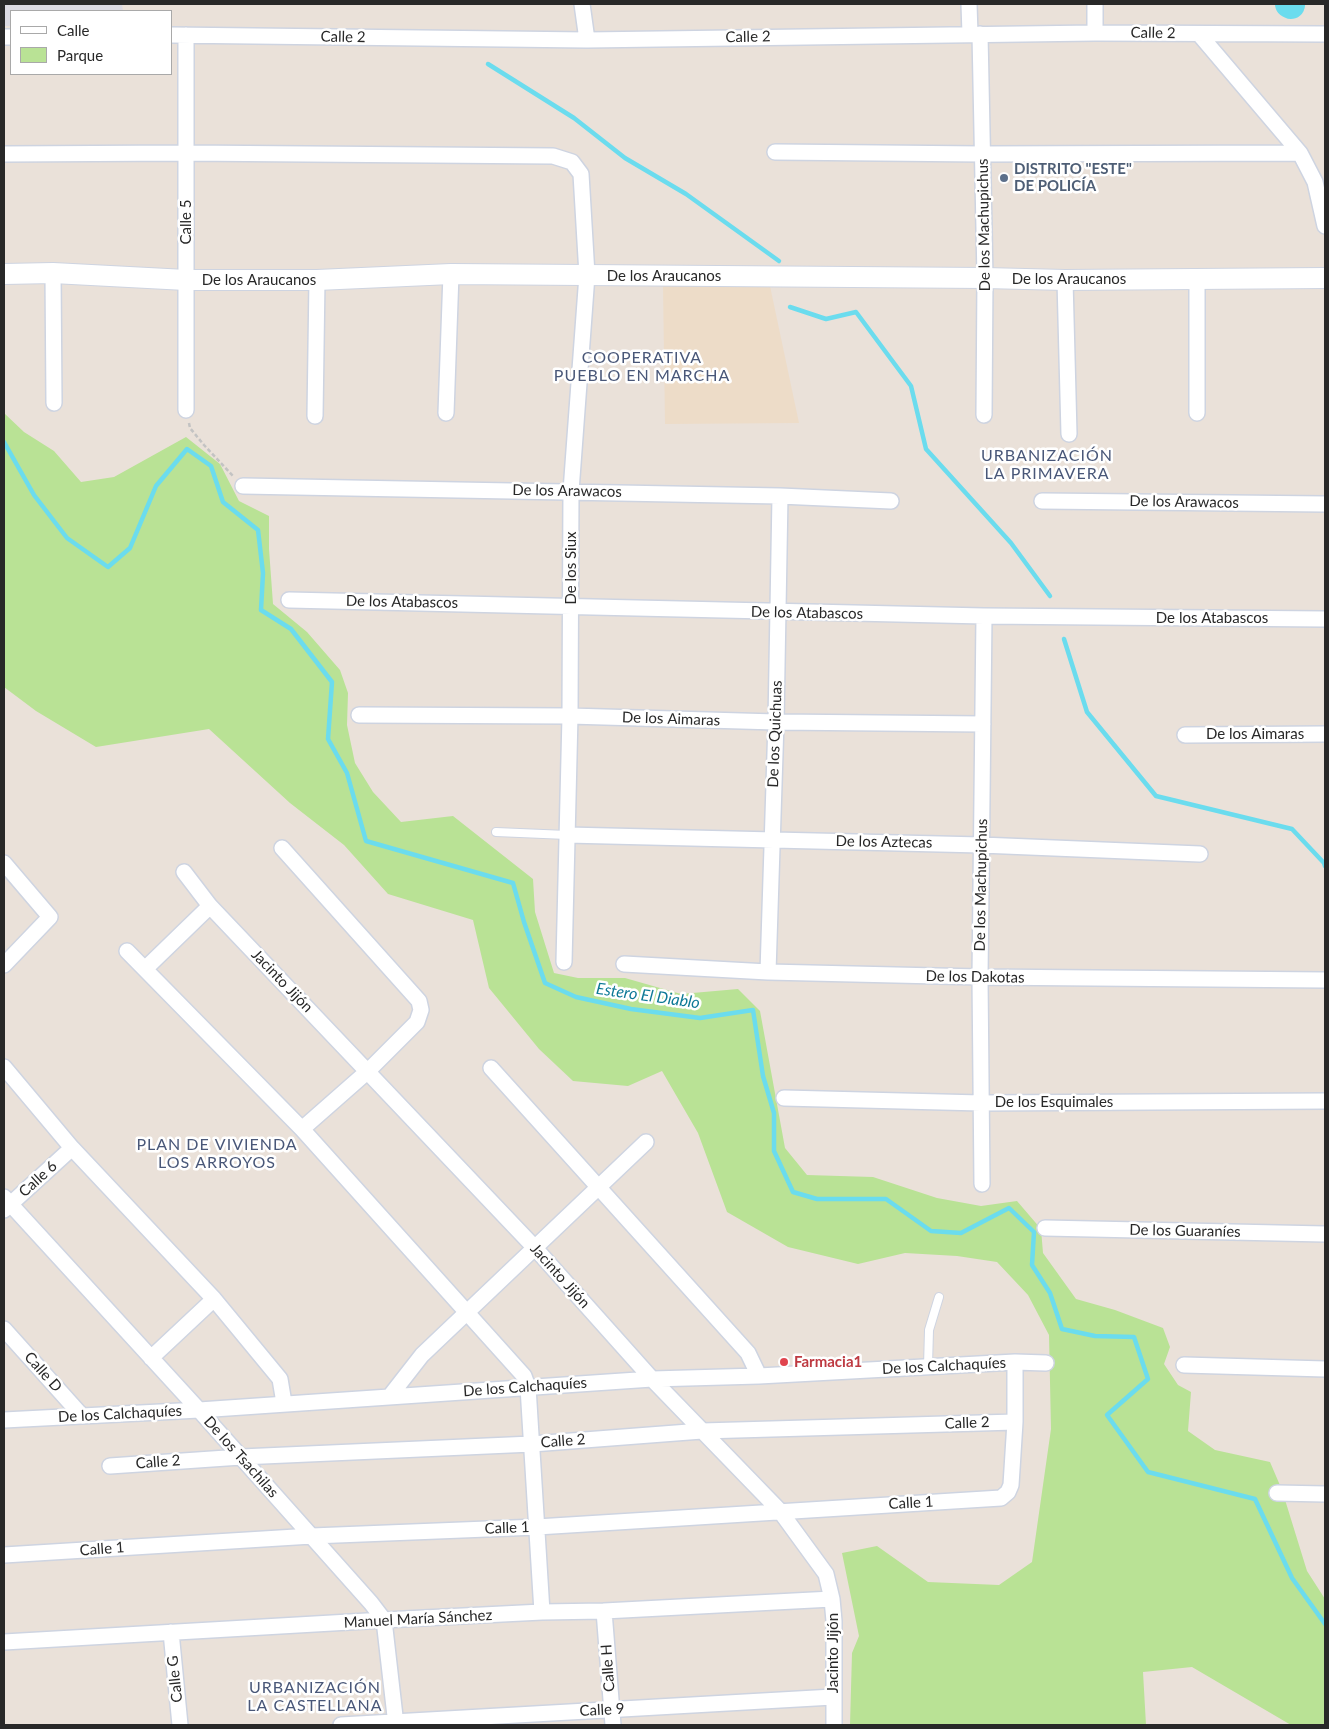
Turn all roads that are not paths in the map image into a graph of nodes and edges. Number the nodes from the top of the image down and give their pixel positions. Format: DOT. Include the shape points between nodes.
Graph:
graph roads {
  1 [pos="582,4"];
  2 [pos="969,4"];
  3 [pos="1095,4"];
  4 [pos="1096,33"];
  5 [pos="975,34"];
  6 [pos="1199,34"];
  7 [pos="1325,34"];
  8 [pos="178,35"];
  9 [pos="587,40"];
  10 [pos="775,152"];
  11 [pos="185,153"];
  12 [pos="1300,153"];
  13 [pos="4,154"];
  14 [pos="982,154"];
  15 [pos="1325,226"];
  16 [pos="53,273"];
  17 [pos="4,274"];
  18 [pos="450,274"];
  19 [pos="587,275"];
  20 [pos="985,278"];
  21 [pos="1197,278"];
  22 [pos="1325,278"];
  23 [pos="186,280"];
  24 [pos="317,280"];
  25 [pos="1065,280"];
  26 [pos="54,403"];
  27 [pos="186,410"];
  28 [pos="446,413"];
  29 [pos="1197,413"];
  30 [pos="984,415"];
  31 [pos="315,416"];
  32 [pos="1070,434"];
  33 [pos="243,486"];
  34 [pos="571,491"];
  35 [pos="780,496"];
  36 [pos="891,501"];
  37 [pos="1042,501"];
  38 [pos="1325,504"];
  39 [pos="289,600"];
  40 [pos="571,605"];
  41 [pos="778,612"];
  42 [pos="984,616"];
  43 [pos="1325,619"];
  44 [pos="359,715"];
  45 [pos="570,716"];
  46 [pos="776,722"];
  47 [pos="983,724"];
  48 [pos="1325,734"];
  49 [pos="1185,735"];
  50 [pos="496,832"];
  51 [pos="567,836"];
  52 [pos="772,840"];
  53 [pos="981,845"];
  54 [pos="282,848"];
  55 [pos="1200,854"];
  56 [pos="4,864"];
  57 [pos="184,872"];
  58 [pos="210,906"];
  59 [pos="127,951"];
  60 [pos="564,962"];
  61 [pos="624,964"];
  62 [pos="4,965"];
  63 [pos="145,969"];
  64 [pos="768,972"];
  65 [pos="980,978"];
  66 [pos="1325,980"];
  67 [pos="4,1067"];
  68 [pos="490,1068"];
  69 [pos="368,1072"];
  70 [pos="784,1098"];
  71 [pos="1325,1101"];
  72 [pos="981,1102"];
  73 [pos="302,1129"];
  74 [pos="646,1142"];
  75 [pos="72,1148"];
  76 [pos="982,1184"];
  77 [pos="598,1188"];
  78 [pos="6,1204"];
  79 [pos="1045,1228"];
  80 [pos="1325,1234"];
  81 [pos="535,1248"];
  82 [pos="939,1297"];
  83 [pos="214,1300"];
  84 [pos="466,1313"];
  85 [pos="4,1329"];
  86 [pos="151,1358"];
  87 [pos="1015,1362"];
  88 [pos="1046,1363"];
  89 [pos="1184,1365"];
  90 [pos="928,1366"];
  91 [pos="1325,1369"];
  92 [pos="759,1376"];
  93 [pos="652,1379"];
  94 [pos="528,1387"];
  95 [pos="390,1396"];
  96 [pos="284,1403"];
  97 [pos="199,1410"];
  98 [pos="82,1416"];
  99 [pos="4,1420"];
  100 [pos="1016,1422"];
  101 [pos="702,1431"];
  102 [pos="532,1444"];
  103 [pos="241,1456"];
  104 [pos="110,1466"];
  105 [pos="1277,1493"];
  106 [pos="1325,1494"];
  107 [pos="780,1511"];
  108 [pos="537,1527"];
  109 [pos="312,1536"];
  110 [pos="4,1556"];
  111 [pos="832,1599"];
  112 [pos="542,1612"];
  113 [pos="604,1612"];
  114 [pos="384,1620"];
  115 [pos="171,1632"];
  116 [pos="4,1642"];
  117 [pos="833,1697"];
  118 [pos="611,1709"];
  119 [pos="396,1723"];
  120 [pos="180,1725"];
  121 [pos="341,1725"];
  122 [pos="613,1725"];
  123 [pos="834,1725"];
  1 -- 9 [label="street"];
  2 -- 5 [label="street, De los Machupichus"];
  3 -- 4 [label="street"];
  4 -- 5 [label="street, Calle 2"];
  4 -- 6 [label="street, Calle 2"];
  5 -- 9 [label="street, Calle 2"];
  5 -- 14 [label="street, De los Machupichus"];
  6 -- 7 [label="street, Calle 2"];
  6 -- 12 [label="street"];
  8 -- 9 [label="street, Calle 2"];
  8 -- 11 [label="street, Calle 5"];
  10 -- 14 [label="street"];
  11 -- 13 [label="street"];
  11 -- 19 [label="street, De los Siux" via="553,156 572,162 581,174"];
  11 -- 23 [label="street, Calle 5"];
  12 -- 14 [label="street"];
  12 -- 15 [label="street" via="1315,182"];
  14 -- 20 [label="street, De los Machupichus"];
  16 -- 17 [label="street, De los Araucanos"];
  16 -- 23 [label="street, De los Araucanos"];
  16 -- 26 [label="street"];
  18 -- 19 [label="street, De los Araucanos"];
  18 -- 24 [label="street, De los Araucanos"];
  18 -- 28 [label="street"];
  19 -- 20 [label="street, De los Araucanos"];
  19 -- 34 [label="street, De los Siux"];
  20 -- 25 [label="street, De los Araucanos"];
  20 -- 30 [label="street, De los Machupichus"];
  21 -- 22 [label="street, De los Araucanos"];
  21 -- 25 [label="street, De los Araucanos"];
  21 -- 29 [label="street"];
  23 -- 24 [label="street, De los Araucanos"];
  23 -- 27 [label="street, Calle 5"];
  24 -- 31 [label="street"];
  25 -- 32 [label="street"];
  33 -- 34 [label="street, De los Arawacos"];
  34 -- 35 [label="street, De los Arawacos"];
  34 -- 40 [label="street, De los Siux"];
  35 -- 36 [label="street, De los Arawacos"];
  35 -- 41 [label="street, De los Quichuas"];
  37 -- 38 [label="street, De los Arawacos"];
  39 -- 40 [label="street, De los Atabascos"];
  40 -- 41 [label="street, De los Atabascos"];
  40 -- 45 [label="street, De los Siux"];
  41 -- 42 [label="street, De los Atabascos"];
  41 -- 46 [label="street, De los Quichuas"];
  42 -- 43 [label="street, De los Atabascos"];
  42 -- 47 [label="street, De los Machupichus"];
  44 -- 45 [label="street, De los Aimaras"];
  45 -- 46 [label="street, De los Aimaras"];
  45 -- 51 [label="street, De los Siux"];
  46 -- 47 [label="street, De los Aimaras"];
  46 -- 52 [label="street, De los Quichuas"];
  47 -- 53 [label="street, De los Machupichus"];
  48 -- 49 [label="street, De los Aimaras"];
  50 -- 51 [label="lane"];
  51 -- 52 [label="street, De los Aztecas"];
  51 -- 60 [label="street, De los Siux"];
  52 -- 53 [label="street, De los Aztecas"];
  52 -- 64 [label="street, De los Quichuas"];
  53 -- 55 [label="street, De los Aztecas"];
  53 -- 65 [label="street, De los Machupichus"];
  54 -- 69 [label="street" via="419,1001 422,1010 417,1022"];
  56 -- 62 [label="street" via="50,917"];
  57 -- 58 [label="street, Jacinto Jijón"];
  58 -- 63 [label="street"];
  58 -- 69 [label="street, Jacinto Jijón"];
  59 -- 63 [label="street"];
  61 -- 64 [label="street, De los Dakotas"];
  63 -- 73 [label="street"];
  64 -- 65 [label="street, De los Dakotas"];
  65 -- 66 [label="street, De los Dakotas"];
  65 -- 72 [label="street, De los Machupichus"];
  67 -- 75 [label="street"];
  68 -- 77 [label="street"];
  69 -- 73 [label="street"];
  69 -- 81 [label="street, Jacinto Jijón"];
  70 -- 72 [label="street, De los Esquimales"];
  71 -- 72 [label="street, De los Esquimales"];
  72 -- 76 [label="street, De los Machupichus"];
  73 -- 84 [label="street"];
  74 -- 77 [label="street"];
  75 -- 78 [label="street, Calle 6"];
  75 -- 83 [label="street"];
  77 -- 81 [label="street"];
  77 -- 92 [label="street" via="748,1354"];
  78 -- 86 [label="street, De los Tsachilas"];
  79 -- 80 [label="street, De los Guaraníes"];
  81 -- 84 [label="street"];
  81 -- 93 [label="street, Jacinto Jijón"];
  82 -- 90 [label="lane" via="929,1330"];
  83 -- 86 [label="street"];
  83 -- 96 [label="street" via="280,1378"];
  84 -- 94 [label="street" via="524,1376"];
  84 -- 95 [label="street" via="422,1355"];
  85 -- 98 [label="street, Calle D"];
  86 -- 97 [label="street, De los Tsachilas"];
  87 -- 88 [label="street, De los Calchaquíes"];
  87 -- 90 [label="street, De los Calchaquíes"];
  87 -- 100 [label="street"];
  89 -- 91 [label="street"];
  90 -- 92 [label="street, De los Calchaquíes"];
  92 -- 93 [label="street, De los Calchaquíes"];
  93 -- 94 [label="street, De los Calchaquíes"];
  93 -- 101 [label="street, Jacinto Jijón"];
  94 -- 95 [label="street, De los Calchaquíes"];
  94 -- 102 [label="street"];
  95 -- 96 [label="street, De los Calchaquíes"];
  96 -- 97 [label="street, De los Calchaquíes"];
  97 -- 98 [label="street, De los Calchaquíes"];
  97 -- 103 [label="street, De los Tsachilas"];
  98 -- 99 [label="street, De los Calchaquíes"];
  100 -- 101 [label="street, Calle 2"];
  100 -- 107 [label="street, Calle 1" via="1010,1485 1001,1498"];
  101 -- 102 [label="street, Calle 2"];
  101 -- 107 [label="street, Jacinto Jijón"];
  102 -- 103 [label="street, Calle 2"];
  102 -- 108 [label="street"];
  103 -- 104 [label="street, Calle 2"];
  103 -- 109 [label="street, De los Tsachilas"];
  105 -- 106 [label="street"];
  107 -- 108 [label="street, Calle 1"];
  107 -- 111 [label="street, Jacinto Jijón" via="826,1574"];
  108 -- 109 [label="street, Calle 1"];
  108 -- 112 [label="street"];
  109 -- 110 [label="street, Calle 1"];
  109 -- 114 [label="street, De los Tsachilas"];
  111 -- 113 [label="street, Manuel María Sánchez"];
  111 -- 117 [label="street, Jacinto Jijón"];
  112 -- 113 [label="street, Manuel María Sánchez"];
  112 -- 114 [label="street, Manuel María Sánchez"];
  113 -- 118 [label="street, Calle H"];
  114 -- 115 [label="street, Manuel María Sánchez"];
  114 -- 119 [label="street"];
  115 -- 116 [label="street, Manuel María Sánchez"];
  115 -- 120 [label="street, Calle G"];
  117 -- 118 [label="street, Calle 9"];
  117 -- 123 [label="street, Jacinto Jijón"];
  118 -- 119 [label="street, Calle 9"];
  118 -- 122 [label="street, Calle H"];
  119 -- 121 [label="street, Calle 9"];
}
